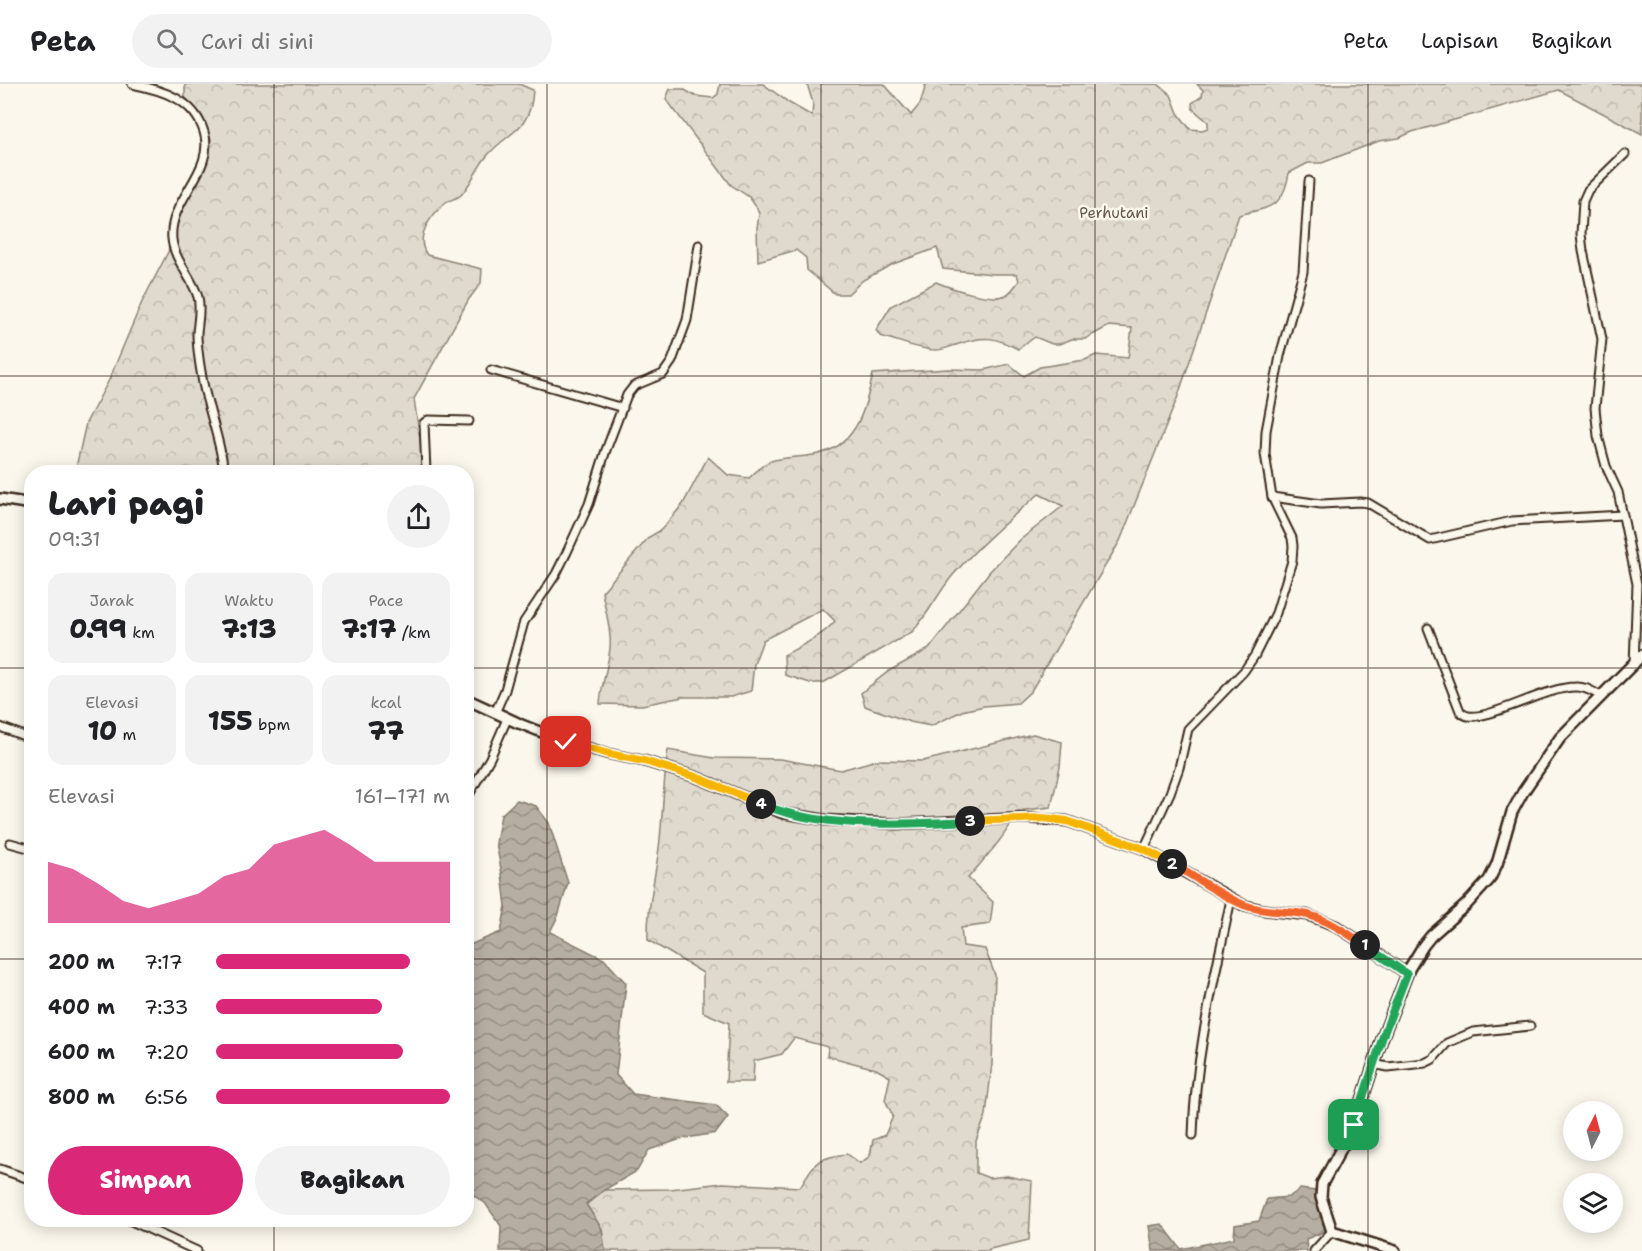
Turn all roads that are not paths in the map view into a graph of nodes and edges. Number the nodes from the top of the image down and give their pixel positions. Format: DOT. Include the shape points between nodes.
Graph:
graph roads {
  1 [pos="132,84"];
  2 [pos="1626,154"];
  3 [pos="1310,182"];
  4 [pos="699,245"];
  5 [pos="491,370"];
  6 [pos="623,408"];
  7 [pos="469,421"];
  8 [pos="223,465"];
  9 [pos="426,465"];
  10 [pos="1272,497"];
  11 [pos="0,499"];
  12 [pos="24,503"];
  13 [pos="1623,515"];
  14 [pos="1428,628"];
  15 [pos="1642,655"];
  16 [pos="1634,665"];
  17 [pos="1601,696"];
  18 [pos="474,703"];
  19 [pos="495,713"];
  20 [pos="507,719"];
  21 [pos="518,723"];
  22 [pos="0,727"];
  23 [pos="24,736"];
  24 [pos="474,786"];
  25 [pos="10,843"];
  26 [pos="24,847"];
  27 [pos="1144,849"];
  28 [pos="1231,898"];
  29 [pos="1407,974"];
  30 [pos="1530,1026"];
  31 [pos="1373,1064"];
  32 [pos="1192,1135"];
  33 [pos="0,1169"];
  34 [pos="24,1177"];
  35 [pos="144,1227"];
  36 [pos="1332,1231"];
  37 [pos="197,1251"];
  38 [pos="1314,1251"];
  39 [pos="1395,1251"];
  1 -- 8 [label="street" via="176,97 188,106 205,135 204,160 174,219 172,239 198,296 197,341"];
  2 -- 13 [label="street" via="1588,190 1583,201 1581,234 1602,339 1594,408 1598,436"];
  3 -- 10 [label="street" via="1303,272 1266,431 1265,454"];
  4 -- 6 [label="street" via="687,320 672,361 663,374 634,387"];
  5 -- 6 [label="street"];
  6 -- 19 [label="street" via="589,504 567,552 524,622"];
  7 -- 9 [label="street" via="424,423"];
  10 -- 13 [label="street" via="1321,504 1368,503 1430,540 1512,521"];
  10 -- 27 [label="street" via="1293,546 1276,613 1244,671 1188,729 1170,793"];
  11 -- 12 [label="main road"];
  13 -- 16 [label="street" via="1637,584"];
  14 -- 17 [label="street" via="1460,711 1465,715 1491,712 1570,687 1581,687"];
  15 -- 16 [label="main road"];
  16 -- 17 [label="main road"];
  17 -- 29 [label="main road" via="1560,738 1523,792 1489,880 1427,941"];
  18 -- 19 [label="main road"];
  19 -- 20 [label="main road"];
  20 -- 21 [label="main road"];
  20 -- 24 [label="street"];
  21 -- 27 [label="street" via="566,742 696,777 782,813 897,824 1043,818 1067,821"];
  22 -- 23 [label="street"];
  25 -- 26 [label="street"];
  27 -- 28 [label="street"];
  28 -- 29 [label="street" via="1254,908 1321,920"];
  28 -- 32 [label="street" via="1194,1093"];
  29 -- 31 [label="main road"];
  30 -- 31 [label="street" via="1473,1032 1448,1043 1425,1063 1388,1067"];
  31 -- 36 [label="main road" via="1354,1125 1322,1184 1321,1197"];
  33 -- 34 [label="street"];
  35 -- 37 [label="street"];
  36 -- 38 [label="street"];
  36 -- 39 [label="main road"];
}
